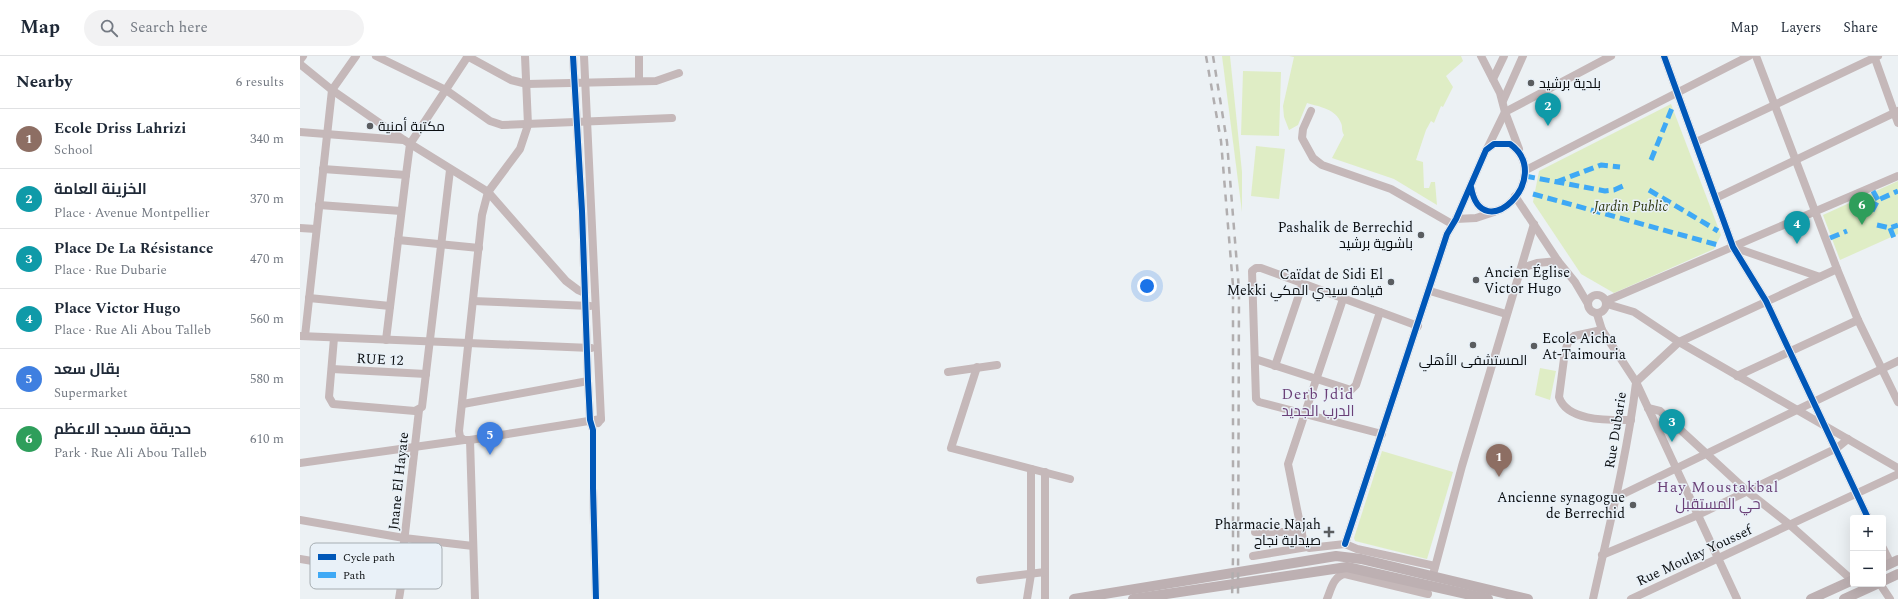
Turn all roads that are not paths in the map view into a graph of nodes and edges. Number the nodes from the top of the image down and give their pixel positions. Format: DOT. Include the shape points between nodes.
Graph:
graph roads {
  1 [pos="303,56"];
  2 [pos="356,56"];
  3 [pos="376,56"];
  4 [pos="468,56"];
  5 [pos="525,56"];
  6 [pos="574,56"];
  7 [pos="584,56"];
  8 [pos="639,56"];
  9 [pos="1481,56"];
  10 [pos="1504,56"];
  11 [pos="1523,56"];
  12 [pos="1611,56"];
  13 [pos="1664,56"];
  14 [pos="1749,56"];
  15 [pos="1756,56"];
  16 [pos="1876,56"];
  17 [pos="300,60"];
  18 [pos="300,64"];
  19 [pos="679,73"];
  20 [pos="1493,79"];
  21 [pos="639,81"];
  22 [pos="575,83"];
  23 [pos="585,83"];
  24 [pos="527,84"];
  25 [pos="332,90"];
  26 [pos="446,90"];
  27 [pos="1678,92"];
  28 [pos="1503,101"];
  29 [pos="1774,105"];
  30 [pos="1311,111"];
  31 [pos="1504,112"];
  32 [pos="1896,112"];
  33 [pos="672,118"];
  34 [pos="586,122"];
  35 [pos="577,123"];
  36 [pos="1898,123"];
  37 [pos="528,125"];
  38 [pos="300,132"];
  39 [pos="327,134"];
  40 [pos="407,142"];
  41 [pos="1696,142"];
  42 [pos="1486,150"];
  43 [pos="1522,155"];
  44 [pos="1796,160"];
  45 [pos="323,169"];
  46 [pos="450,170"];
  47 [pos="1526,170"];
  48 [pos="406,175"];
  49 [pos="1898,176"];
  50 [pos="1471,187"];
  51 [pos="488,192"];
  52 [pos="1515,196"];
  53 [pos="1716,198"];
  54 [pos="319,205"];
  55 [pos="401,211"];
  56 [pos="1496,212"];
  57 [pos="1815,212"];
  58 [pos="1454,222"];
  59 [pos="1534,224"];
  60 [pos="300,228"];
  61 [pos="316,229"];
  62 [pos="398,240"];
  63 [pos="441,244"];
  64 [pos="1733,247"];
  65 [pos="479,248"];
  66 [pos="1558,261"];
  67 [pos="1522,268"];
  68 [pos="1837,269"];
  69 [pos="1820,277"];
  70 [pos="1575,282"];
  71 [pos="1303,283"];
  72 [pos="1430,290"];
  73 [pos="585,293"];
  74 [pos="1596,295"];
  75 [pos="309,298"];
  76 [pos="1343,299"];
  77 [pos="473,301"];
  78 [pos="1766,301"];
  79 [pos="1607,303"];
  80 [pos="1588,304"];
  81 [pos="390,306"];
  82 [pos="585,306"];
  83 [pos="596,306"];
  84 [pos="1380,312"];
  85 [pos="1506,314"];
  86 [pos="1597,314"];
  87 [pos="1858,320"];
  88 [pos="1418,326"];
  89 [pos="1602,330"];
  90 [pos="303,336"];
  91 [pos="334,338"];
  92 [pos="386,340"];
  93 [pos="430,341"];
  94 [pos="468,342"];
  95 [pos="1679,342"];
  96 [pos="587,348"];
  97 [pos="598,348"];
  98 [pos="1790,351"];
  99 [pos="1254,359"];
  100 [pos="1898,361"];
  101 [pos="997,365"];
  102 [pos="1275,366"];
  103 [pos="978,367"];
  104 [pos="332,369"];
  105 [pos="1882,369"];
  106 [pos="948,372"];
  107 [pos="426,374"];
  108 [pos="1737,376"];
  109 [pos="1316,379"];
  110 [pos="588,381"];
  111 [pos="1636,382"];
  112 [pos="1813,401"];
  113 [pos="1898,402"];
  114 [pos="463,404"];
  115 [pos="1648,408"];
  116 [pos="419,410"];
  117 [pos="1796,410"];
  118 [pos="1304,414"];
  119 [pos="601,419"];
  120 [pos="590,420"];
  121 [pos="1631,420"];
  122 [pos="1822,423"];
  123 [pos="593,430"];
  124 [pos="1382,434"];
  125 [pos="1848,439"];
  126 [pos="467,440"];
  127 [pos="415,448"];
  128 [pos="1837,448"];
  129 [pos="1707,454"];
  130 [pos="300,463"];
  131 [pos="1898,468"];
  132 [pos="1031,469"];
  133 [pos="1676,469"];
  134 [pos="1045,472"];
  135 [pos="1898,474"];
  136 [pos="1070,479"];
  137 [pos="1748,492"];
  138 [pos="1857,494"];
  139 [pos="1617,497"];
  140 [pos="1698,515"];
  141 [pos="1867,515"];
  142 [pos="300,520"];
  143 [pos="1790,525"];
  144 [pos="1255,532"];
  145 [pos="1302,532"];
  146 [pos="404,538"];
  147 [pos="404,543"];
  148 [pos="1345,544"];
  149 [pos="473,546"];
  150 [pos="1307,547"];
  151 [pos="1884,551"];
  152 [pos="1602,555"];
  153 [pos="1253,556"];
  154 [pos="1718,558"];
  155 [pos="300,559"];
  156 [pos="310,561"];
  157 [pos="1891,564"];
  158 [pos="1045,572"];
  159 [pos="1031,574"];
  160 [pos="1898,574"];
  161 [pos="1850,578"];
  162 [pos="980,580"];
  163 [pos="1886,580"];
  164 [pos="1850,581"];
  165 [pos="1431,584"];
  166 [pos="1871,587"];
  167 [pos="1880,587"];
  168 [pos="400,589"];
  169 [pos="399,599"];
  170 [pos="475,599"];
  171 [pos="596,599"];
  172 [pos="1027,599"];
  173 [pos="1045,599"];
  174 [pos="1074,599"];
  175 [pos="1133,599"];
  176 [pos="1327,599"];
  177 [pos="1488,599"];
  178 [pos="1528,599"];
  179 [pos="1593,599"];
  180 [pos="1631,599"];
  181 [pos="1737,599"];
  182 [pos="1812,599"];
  183 [pos="1844,599"];
  184 [pos="1890,599"];
  1 -- 17 [label="street"];
  2 -- 25 [label="street"];
  3 -- 26 [label="street"];
  4 -- 24 [label="street" via="511,80"];
  4 -- 26 [label="street"];
  5 -- 24 [label="street"];
  6 -- 22 [label="street"];
  7 -- 23 [label="street"];
  8 -- 21 [label="street"];
  9 -- 20 [label="street"];
  10 -- 20 [label="street"];
  11 -- 28 [label="street"];
  12 -- 31 [label="street"];
  13 -- 27 [label="street"];
  14 -- 27 [label="street"];
  15 -- 29 [label="street"];
  16 -- 29 [label="street"];
  16 -- 32 [label="street"];
  18 -- 25 [label="street"];
  19 -- 21 [label="street" via="656,81"];
  20 -- 28 [label="street"];
  21 -- 23 [label="street"];
  22 -- 23 [label="street"];
  22 -- 24 [label="street"];
  22 -- 35 [label="street"];
  23 -- 34 [label="street"];
  24 -- 37 [label="street"];
  25 -- 39 [label="street"];
  25 -- 40 [label="street"];
  26 -- 37 [label="street" via="496,124"];
  26 -- 40 [label="street"];
  27 -- 41 [label="street"];
  27 -- 47 [label="street"];
  28 -- 31 [label="street"];
  29 -- 41 [label="street"];
  29 -- 44 [label="street"];
  30 -- 58 [label="street" via="1302,138 1316,161 1391,188"];
  31 -- 42 [label="street"];
  31 -- 43 [label="street"];
  32 -- 36 [label="street"];
  32 -- 44 [label="street"];
  33 -- 34 [label="street"];
  34 -- 35 [label="street"];
  34 -- 83 [label="street"];
  35 -- 37 [label="street"];
  35 -- 73 [label="street"];
  37 -- 51 [label="street" via="520,149"];
  38 -- 39 [label="street"];
  39 -- 40 [label="street"];
  39 -- 45 [label="street"];
  40 -- 46 [label="street"];
  40 -- 48 [label="street"];
  41 -- 53 [label="street"];
  42 -- 43 [label="street" via="1494,144 1510,144"];
  42 -- 50 [label="street"];
  43 -- 47 [label="street"];
  44 -- 53 [label="street"];
  44 -- 57 [label="street"];
  45 -- 48 [label="street"];
  45 -- 54 [label="street"];
  46 -- 51 [label="street"];
  46 -- 63 [label="street, Jnane El Hayate"];
  47 -- 52 [label="street"];
  48 -- 55 [label="street"];
  49 -- 57 [label="street"];
  50 -- 56 [label="street" via="1479,207"];
  50 -- 58 [label="street"];
  51 -- 65 [label="street" via="482,215"];
  51 -- 73 [label="street" via="566,281"];
  52 -- 56 [label="street" via="1506,207"];
  52 -- 59 [label="street"];
  53 -- 64 [label="street"];
  54 -- 55 [label="street"];
  54 -- 61 [label="street"];
  55 -- 62 [label="street"];
  56 -- 58 [label="street"];
  57 -- 64 [label="street"];
  57 -- 68 [label="street"];
  58 -- 72 [label="street" via="1447,234"];
  59 -- 66 [label="street"];
  59 -- 67 [label="street"];
  60 -- 61 [label="street"];
  61 -- 75 [label="street"];
  62 -- 63 [label="street"];
  62 -- 81 [label="street"];
  63 -- 65 [label="street"];
  63 -- 93 [label="street, Jnane El Hayate"];
  64 -- 69 [label="street"];
  64 -- 78 [label="street"];
  64 -- 79 [label="street"];
  65 -- 77 [label="street"];
  66 -- 67 [label="street" via="1537,263"];
  66 -- 70 [label="street"];
  67 -- 85 [label="street"];
  68 -- 69 [label="street"];
  68 -- 87 [label="street"];
  69 -- 78 [label="street"];
  70 -- 74 [label="street"];
  70 -- 80 [label="street"];
  71 -- 76 [label="street"];
  71 -- 99 [label="street" via="1261,268 1252,271"];
  71 -- 102 [label="street"];
  72 -- 85 [label="street"];
  72 -- 88 [label="street"];
  73 -- 82 [label="street"];
  74 -- 79 [label="street" via="1602,296"];
  74 -- 80 [label="street" via="1590,298"];
  75 -- 81 [label="street"];
  75 -- 90 [label="street"];
  76 -- 84 [label="street"];
  76 -- 109 [label="street"];
  77 -- 82 [label="street"];
  77 -- 94 [label="street"];
  78 -- 95 [label="street"];
  78 -- 98 [label="street"];
  79 -- 86 [label="street" via="1605,310"];
  79 -- 95 [label="street" via="1634,312"];
  80 -- 86 [label="street" via="1590,310"];
  81 -- 92 [label="street"];
  82 -- 83 [label="street"];
  82 -- 96 [label="street"];
  83 -- 97 [label="street"];
  84 -- 88 [label="street"];
  84 -- 109 [label="street" via="1354,388 1348,390"];
  85 -- 165 [label="street"];
  86 -- 89 [label="street"];
  87 -- 98 [label="street"];
  87 -- 105 [label="street"];
  88 -- 124 [label="street"];
  89 -- 111 [label="street"];
  89 -- 121 [label="street" via="1574,336 1566,345 1559,397 1561,404 1571,411 1599,420"];
  90 -- 91 [label="street"];
  91 -- 92 [label="street"];
  91 -- 104 [label="street"];
  92 -- 93 [label="street"];
  93 -- 94 [label="street"];
  93 -- 107 [label="street, Jnane El Hayate"];
  94 -- 96 [label="street"];
  94 -- 114 [label="street"];
  95 -- 108 [label="street"];
  95 -- 111 [label="street"];
  96 -- 97 [label="street"];
  96 -- 110 [label="street"];
  97 -- 119 [label="street"];
  98 -- 108 [label="street"];
  98 -- 112 [label="street"];
  99 -- 102 [label="street"];
  99 -- 118 [label="street" via="1256,399"];
  100 -- 105 [label="street"];
  101 -- 103 [label="street"];
  102 -- 109 [label="street"];
  103 -- 106 [label="street"];
  103 -- 132 [label="street" via="951,448"];
  104 -- 107 [label="street, RUE 12"];
  104 -- 116 [label="street" via="329,397 333,404 415,412"];
  105 -- 112 [label="street"];
  105 -- 113 [label="street"];
  107 -- 116 [label="street, Jnane El Hayate" via="422,407"];
  108 -- 117 [label="street"];
  109 -- 118 [label="street"];
  110 -- 114 [label="street"];
  110 -- 120 [label="street"];
  111 -- 115 [label="street"];
  111 -- 121 [label="street, Rue Dubarie"];
  112 -- 117 [label="street"];
  112 -- 122 [label="street"];
  114 -- 126 [label="street" via="459,431 460,437"];
  115 -- 129 [label="street" via="1660,411"];
  115 -- 133 [label="street"];
  116 -- 127 [label="street, Jnane El Hayate"];
  117 -- 122 [label="street"];
  117 -- 129 [label="street"];
  118 -- 124 [label="street"];
  118 -- 145 [label="street" via="1288,464"];
  119 -- 120 [label="street"];
  119 -- 123 [label="street"];
  120 -- 123 [label="street"];
  120 -- 126 [label="street"];
  121 -- 139 [label="street, Rue Dubarie"];
  122 -- 125 [label="street"];
  122 -- 128 [label="street"];
  123 -- 171 [label="street" via="592,488"];
  124 -- 148 [label="street"];
  125 -- 128 [label="street"];
  125 -- 131 [label="street"];
  126 -- 127 [label="street"];
  126 -- 149 [label="street"];
  127 -- 130 [label="street"];
  127 -- 146 [label="street, Jnane El Hayate"];
  128 -- 137 [label="street"];
  128 -- 138 [label="street"];
  129 -- 133 [label="street"];
  129 -- 137 [label="street"];
  132 -- 134 [label="street"];
  132 -- 159 [label="street"];
  133 -- 139 [label="street"];
  133 -- 140 [label="street"];
  134 -- 136 [label="street"];
  134 -- 158 [label="street"];
  135 -- 138 [label="street, Rue Moulay Youssef"];
  137 -- 140 [label="street"];
  137 -- 143 [label="street"];
  138 -- 141 [label="street"];
  138 -- 143 [label="street, Rue Moulay Youssef"];
  139 -- 152 [label="street, Rue Dubarie"];
  140 -- 152 [label="street"];
  140 -- 154 [label="street"];
  142 -- 146 [label="street"];
  143 -- 154 [label="street, Rue Moulay Youssef"];
  143 -- 161 [label="street"];
  144 -- 145 [label="street"];
  145 -- 150 [label="street"];
  146 -- 147 [label="street, Jnane El Hayate"];
  146 -- 149 [label="street"];
  148 -- 150 [label="street"];
  148 -- 165 [label="street"];
  149 -- 170 [label="street"];
  150 -- 153 [label="street"];
  151 -- 157 [label="street"];
  152 -- 179 [label="street, Rue Dubarie"];
  154 -- 180 [label="street, Rue Moulay Youssef"];
  154 -- 181 [label="street"];
  155 -- 156 [label="street"];
  158 -- 159 [label="street"];
  158 -- 173 [label="street"];
  159 -- 162 [label="street"];
  159 -- 172 [label="street"];
  160 -- 163 [label="main road"];
  164 -- 182 [label="main road"];
  165 -- 174 [label="main road" via="1361,559 1336,556"];
  165 -- 175 [label="main road" via="1338,567"];
  165 -- 176 [label="street" via="1345,574 1334,582"];
  165 -- 177 [label="main road"];
  165 -- 178 [label="main road"];
  166 -- 183 [label="main road"];
  167 -- 184 [label="street"];
  168 -- 169 [label="street, Jnane El Hayate"];
}
